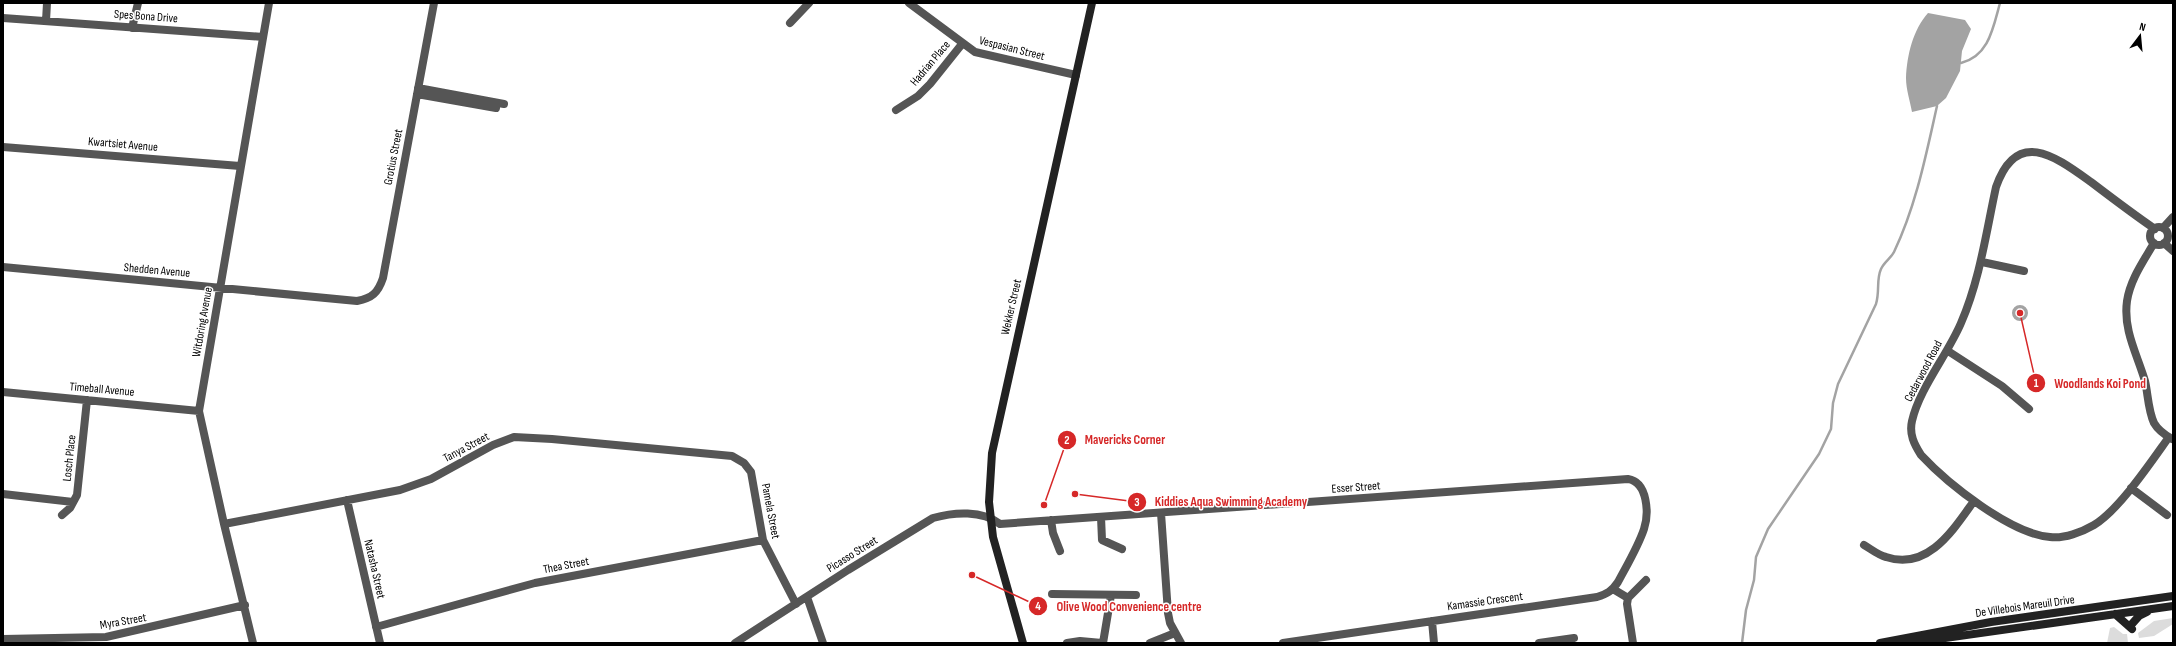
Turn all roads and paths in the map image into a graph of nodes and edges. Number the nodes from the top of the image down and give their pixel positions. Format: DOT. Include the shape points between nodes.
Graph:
graph roads {
  1 [pos="47,3"];
  2 [pos="138,3"];
  3 [pos="269,3"];
  4 [pos="434,3"];
  5 [pos="809,3"];
  6 [pos="909,3"];
  7 [pos="1092,3"];
  8 [pos="3,18"];
  9 [pos="46,21"];
  10 [pos="790,23"];
  11 [pos="132,28"];
  12 [pos="263,37"];
  13 [pos="962,44"];
  14 [pos="1076,75"];
  15 [pos="418,91"];
  16 [pos="504,104"];
  17 [pos="496,108"];
  18 [pos="896,110"];
  19 [pos="3,147"];
  20 [pos="240,166"];
  21 [pos="2173,217"];
  22 [pos="2159,229"];
  23 [pos="2154,243"];
  24 [pos="2164,243"];
  25 [pos="2173,251"];
  26 [pos="1982,262"];
  27 [pos="3,267"];
  28 [pos="2024,271"];
  29 [pos="221,288"];
  30 [pos="357,301"];
  31 [pos="1948,351"];
  32 [pos="3,392"];
  33 [pos="87,400"];
  34 [pos="2029,409"];
  35 [pos="199,411"];
  36 [pos="2171,438"];
  37 [pos="725,456"];
  38 [pos="2131,488"];
  39 [pos="3,494"];
  40 [pos="347,500"];
  41 [pos="1974,501"];
  42 [pos="73,502"];
  43 [pos="1161,513"];
  44 [pos="62,515"];
  45 [pos="2167,515"];
  46 [pos="1101,517"];
  47 [pos="990,518"];
  48 [pos="1051,520"];
  49 [pos="224,524"];
  50 [pos="763,540"];
  51 [pos="1864,545"];
  52 [pos="1122,549"];
  53 [pos="1060,551"];
  54 [pos="1646,580"];
  55 [pos="1613,589"];
  56 [pos="1052,594"];
  57 [pos="1111,595"];
  58 [pos="1136,595"];
  59 [pos="2173,596"];
  60 [pos="808,597"];
  61 [pos="1628,598"];
  62 [pos="796,604"];
  63 [pos="245,605"];
  64 [pos="2173,606"];
  65 [pos="2081,610"];
  66 [pos="2151,610"];
  67 [pos="2128,612"];
  68 [pos="2115,614"];
  69 [pos="1017,618"];
  70 [pos="1432,621"];
  71 [pos="376,626"];
  72 [pos="1175,632"];
  73 [pos="1574,638"];
  74 [pos="3,639"];
  75 [pos="253,643"];
  76 [pos="380,643"];
  77 [pos="735,643"];
  78 [pos="823,643"];
  79 [pos="1023,643"];
  80 [pos="1029,643"];
  81 [pos="1068,643"];
  82 [pos="1103,643"];
  83 [pos="1150,643"];
  84 [pos="1181,643"];
  85 [pos="1283,643"];
  86 [pos="1434,643"];
  87 [pos="1538,643"];
  88 [pos="1633,643"];
  89 [pos="1880,643"];
  90 [pos="1910,643"];
  1 -- 9 [label="street"];
  2 -- 11 [label="street"];
  3 -- 12 [label="street, Witdoring Avenue"];
  4 -- 15 [label="street, Grotius Street"];
  5 -- 10 [label="street"];
  6 -- 13 [label="street, Vespasian Street"];
  7 -- 14 [label="street, Wekker Street"];
  8 -- 9 [label="street, Spes Bona Drive"];
  9 -- 11 [label="street, Spes Bona Drive"];
  11 -- 12 [label="street, Spes Bona Drive"];
  12 -- 20 [label="street, Witdoring Avenue"];
  13 -- 14 [label="street, Vespasian Street" via="983,56"];
  13 -- 18 [label="street, Hadrian Place" via="930,84 918,96"];
  14 -- 47 [label="street, Wekker Street" via="992,453 989,485"];
  15 -- 16 [label="street"];
  15 -- 17 [label="street"];
  15 -- 30 [label="street, Grotius Street" via="383,278 379,289 372,296"];
  19 -- 20 [label="street, Kwartsiet Avenue"];
  20 -- 29 [label="street, Witdoring Avenue"];
  21 -- 22 [label="street"];
  22 -- 23 [label="street" via="2150,234"];
  22 -- 24 [label="street" via="2167,237"];
  22 -- 26 [label="street, Cedarwood Road" via="2063,162 2049,154 2032,151 2009,162 2000,176 1992,204"];
  23 -- 24 [label="street"];
  23 -- 36 [label="street" via="2130,288 2126,320 2132,350 2145,382 2152,418 2159,430"];
  24 -- 25 [label="street"];
  26 -- 28 [label="street"];
  26 -- 31 [label="street, Cedarwood Road" via="1972,297"];
  27 -- 29 [label="street, Shedden Avenue"];
  29 -- 30 [label="street, Shedden Avenue"];
  29 -- 35 [label="street, Witdoring Avenue"];
  31 -- 34 [label="street" via="2002,386"];
  31 -- 41 [label="street, Cedarwood Road" via="1919,402 1911,432 1921,455"];
  32 -- 33 [label="street, Timeball Avenue"];
  33 -- 35 [label="street, Timeball Avenue"];
  33 -- 42 [label="street, Losch Place" via="77,495"];
  35 -- 49 [label="street, Witdoring Avenue"];
  36 -- 38 [label="street, Cedarwood Road"];
  37 -- 40 [label="street, Tanya Street" via="552,439 514,438 494,445 431,479 400,490"];
  37 -- 50 [label="street, Pamela Street" via="740,459 751,472"];
  38 -- 41 [label="street, Cedarwood Road" via="2095,525 2078,533 2052,538 2023,530"];
  38 -- 45 [label="street"];
  39 -- 42 [label="street"];
  40 -- 49 [label="street, Tanya Street"];
  40 -- 71 [label="street, Natasha Street"];
  41 -- 51 [label="street" via="1955,528 1921,556 1894,559"];
  42 -- 44 [label="street, Losch Place"];
  43 -- 46 [label="street, Esser Street"];
  43 -- 55 [label="street, Esser Street" via="1628,479 1636,482 1643,490 1646,521"];
  43 -- 72 [label="street" via="1168,613"];
  46 -- 48 [label="street, Esser Street"];
  46 -- 52 [label="street" via="1102,540"];
  47 -- 48 [label="street, Esser Street" via="1000,524"];
  47 -- 60 [label="street, Picasso Street" via="957,514 933,518"];
  47 -- 69 [label="street, Wekker Street" via="999,560"];
  48 -- 53 [label="street"];
  49 -- 63 [label="street, Witdoring Avenue"];
  50 -- 62 [label="street, Pamela Street"];
  50 -- 71 [label="street, Thea Street" via="535,583"];
  54 -- 61 [label="street"];
  55 -- 61 [label="street"];
  55 -- 70 [label="street, Kamassie Crescent" via="1597,597"];
  56 -- 57 [label="street"];
  57 -- 58 [label="street"];
  57 -- 82 [label="street"];
  59 -- 65 [label="street, De Villebois Mareuil Drive"];
  60 -- 62 [label="street, Picasso Street"];
  60 -- 78 [label="street"];
  61 -- 88 [label="street" via="1626,610"];
  62 -- 77 [label="street, Picasso Street"];
  63 -- 74 [label="street, Myra Street" via="106,638"];
  63 -- 75 [label="street, Witdoring Avenue"];
  64 -- 66 [label="street, De Villebois Mareuil Drive"];
  65 -- 67 [label="street" via="2120,608"];
  65 -- 89 [label="street, De Villebois Mareuil Drive" via="1991,622"];
  66 -- 67 [label="street, De Villebois Mareuil Drive"];
  66 -- 68 [label="street" via="2139,616 2131,627"];
  67 -- 68 [label="street, De Villebois Mareuil Drive"];
  68 -- 90 [label="street, De Villebois Mareuil Drive"];
  69 -- 79 [label="street, Wekker Street"];
  69 -- 80 [label="street, Wekker Street"];
  70 -- 85 [label="street, Kamassie Crescent"];
  70 -- 86 [label="street"];
  71 -- 76 [label="street, Natasha Street"];
  72 -- 83 [label="street"];
  72 -- 84 [label="street"];
  73 -- 87 [label="street"];
  81 -- 82 [label="street"];
}
